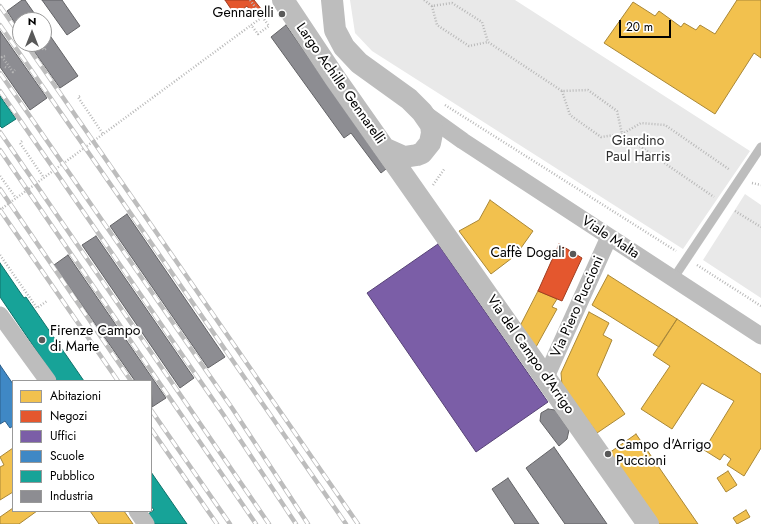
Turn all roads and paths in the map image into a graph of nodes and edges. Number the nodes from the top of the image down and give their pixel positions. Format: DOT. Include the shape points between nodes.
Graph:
graph roads {
  1 [pos="250,0"];
  2 [pos="332,0"];
  3 [pos="424,0"];
  4 [pos="279,4"];
  5 [pos="432,6"];
  6 [pos="251,25"];
  7 [pos="488,42"];
  8 [pos="5,56"];
  9 [pos="15,70"];
  10 [pos="562,91"];
  11 [pos="80,96"];
  12 [pos="443,103"];
  13 [pos="422,112"];
  14 [pos="103,134"];
  15 [pos="622,134"];
  16 [pos="459,138"];
  17 [pos="22,141"];
  18 [pos="761,147"];
  19 [pos="386,149"];
  20 [pos="425,150"];
  21 [pos="445,168"];
  22 [pos="734,173"];
  23 [pos="0,176"];
  24 [pos="44,178"];
  25 [pos="421,187"];
  26 [pos="16,198"];
  27 [pos="724,203"];
  28 [pos="0,210"];
  29 [pos="761,227"];
  30 [pos="610,237"];
  31 [pos="0,255"];
  32 [pos="687,259"];
  33 [pos="673,279"];
  34 [pos="48,300"];
  35 [pos="761,306"];
  36 [pos="0,315"];
  37 [pos="761,336"];
  38 [pos="546,377"];
  39 [pos="47,380"];
  40 [pos="138,512"];
  41 [pos="146,524"];
  42 [pos="648,524"];
  1 -- 6 [label="path" via="269,26 258,34"];
  2 -- 13 [label="street, Largo Achille Gennarelli" via="335,30 344,47 359,63 396,88"];
  3 -- 5 [label="path"];
  4 -- 6 [label="path"];
  4 -- 19 [label="street, Largo Achille Gennarelli"];
  5 -- 7 [label="path" via="452,3 482,22"];
  5 -- 7 [label="path" via="437,25 469,46"];
  6 -- 14 [label="path"];
  7 -- 10 [label="path"];
  8 -- 9 [label="path" via="2,57 13,72"];
  10 -- 15 [label="path" via="570,116 601,137"];
  10 -- 15 [label="path" via="588,90 617,111"];
  11 -- 14 [label="path" via="78,97"];
  12 -- 32 [label="path"];
  13 -- 16 [label="street, Viale Malta"];
  13 -- 20 [label="street, Largo Achille Gennarelli" via="432,130"];
  14 -- 24 [label="path"];
  15 -- 22 [label="path" via="641,123 665,125"];
  15 -- 27 [label="path"];
  16 -- 20 [label="street" via="444,137 434,141"];
  16 -- 30 [label="street, Viale Malta"];
  17 -- 24 [label="path" via="20,143"];
  18 -- 27 [label="lane"];
  19 -- 20 [label="street, Largo Achille Gennarelli" via="404,157 413,157"];
  19 -- 25 [label="street, Via del Campo d'Arrigo"];
  20 -- 25 [label="street" via="411,167"];
  21 -- 25 [label="path"];
  23 -- 26 [label="path"];
  24 -- 26 [label="path"];
  25 -- 38 [label="street, Via del Campo d'Arrigo"];
  26 -- 28 [label="path"];
  27 -- 29 [label="path"];
  27 -- 32 [label="lane"];
  30 -- 33 [label="street, Viale Malta"];
  30 -- 38 [label="street, Via Piero Puccioni"];
  31 -- 34 [label="path" via="37,308"];
  32 -- 33 [label="lane"];
  32 -- 35 [label="path"];
  33 -- 37 [label="street, Viale Malta"];
  36 -- 39 [label="street"];
  38 -- 42 [label="street, Via del Campo d'Arrigo"];
  40 -- 41 [label="street"];
}
